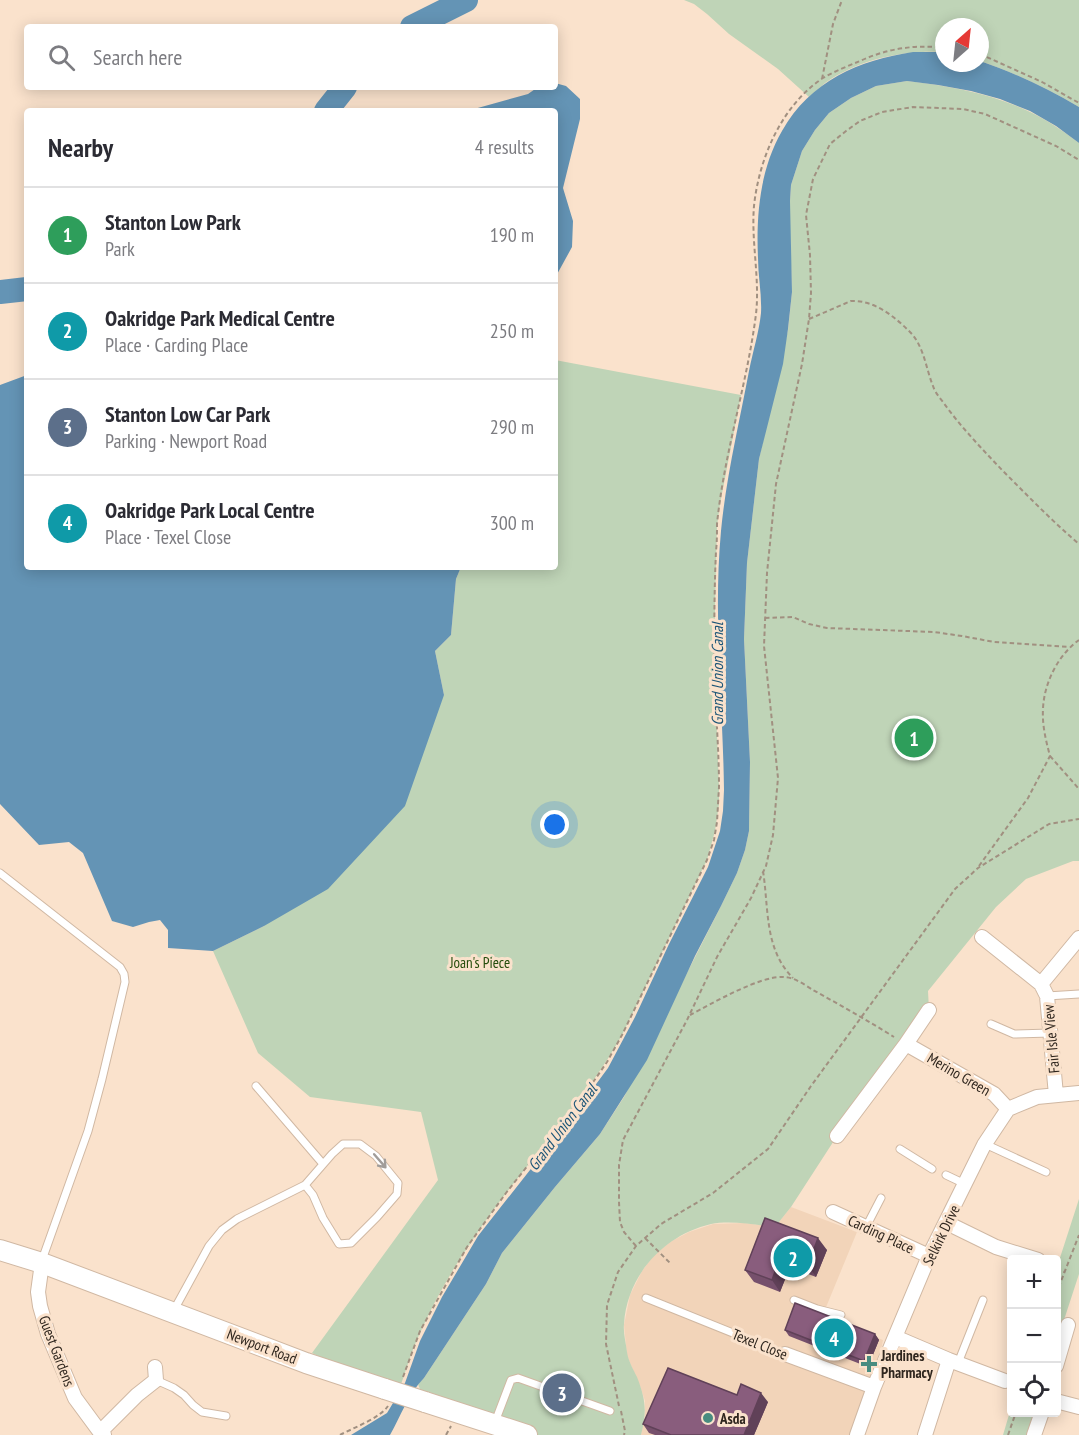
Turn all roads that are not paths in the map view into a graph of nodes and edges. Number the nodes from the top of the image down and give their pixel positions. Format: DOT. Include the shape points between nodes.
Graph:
graph roads {
  1 [pos="0,873"];
  2 [pos="983,936"];
  3 [pos="1079,938"];
  4 [pos="1044,990"];
  5 [pos="1079,994"];
  6 [pos="929,1010"];
  7 [pos="991,1024"];
  8 [pos="1050,1033"];
  9 [pos="906,1044"];
  10 [pos="255,1086"];
  11 [pos="1079,1093"];
  12 [pos="1056,1095"];
  13 [pos="1008,1108"];
  14 [pos="837,1136"];
  15 [pos="985,1144"];
  16 [pos="900,1149"];
  17 [pos="323,1164"];
  18 [pos="932,1169"];
  19 [pos="1046,1172"];
  20 [pos="945,1175"];
  21 [pos="965,1184"];
  22 [pos="305,1185"];
  23 [pos="881,1198"];
  24 [pos="833,1212"];
  25 [pos="947,1222"];
  26 [pos="866,1227"];
  27 [pos="0,1250"];
  28 [pos="1025,1255"];
  29 [pos="929,1256"];
  30 [pos="42,1263"];
  31 [pos="646,1298"];
  32 [pos="794,1300"];
  33 [pos="983,1300"];
  34 [pos="172,1313"];
  35 [pos="841,1315"];
  36 [pos="1068,1325"];
  37 [pos="895,1336"];
  38 [pos="785,1354"];
  39 [pos="953,1362"];
  40 [pos="1057,1363"];
  41 [pos="156,1374"];
  42 [pos="1005,1381"];
  43 [pos="874,1387"];
  44 [pos="1061,1402"];
  45 [pos="1079,1407"];
  46 [pos="610,1411"];
  47 [pos="226,1416"];
  48 [pos="1041,1417"];
  49 [pos="494,1425"];
  50 [pos="102,1434"];
  51 [pos="527,1435"];
  52 [pos="857,1435"];
  53 [pos="925,1435"];
  54 [pos="1034,1435"];
  1 -- 30 [label="lane" via="120,967 125,982 88,1131"];
  2 -- 4 [label="street, Fair Isle View"];
  3 -- 4 [label="street, Fair Isle View"];
  4 -- 5 [label="lane"];
  4 -- 8 [label="street, Fair Isle View"];
  6 -- 9 [label="street"];
  7 -- 8 [label="lane" via="1014,1034"];
  8 -- 12 [label="street, Fair Isle View"];
  9 -- 13 [label="street, Merino Green" via="994,1094"];
  9 -- 14 [label="street"];
  10 -- 17 [label="lane"];
  11 -- 12 [label="street"];
  12 -- 13 [label="street" via="1037,1097"];
  13 -- 15 [label="street, Selkirk Drive"];
  15 -- 19 [label="lane"];
  15 -- 21 [label="street, Selkirk Drive"];
  16 -- 18 [label="lane"];
  17 -- 22 [label="lane"];
  17 -- 22 [label="lane, one-way" via="343,1144 360,1144 376,1156 398,1183 397,1194 351,1243 339,1244"];
  20 -- 21 [label="lane"];
  21 -- 25 [label="street, Selkirk Drive"];
  22 -- 34 [label="lane" via="222,1230"];
  23 -- 26 [label="lane"];
  24 -- 26 [label="street, Carding Place"];
  25 -- 28 [label="street" via="996,1247"];
  25 -- 29 [label="street, Selkirk Drive"];
  26 -- 29 [label="street, Carding Place"];
  27 -- 30 [label="street, Newport Road"];
  29 -- 37 [label="street, Selkirk Drive"];
  30 -- 34 [label="street, Newport Road"];
  30 -- 50 [label="street, Guest Gardens" via="38,1292 48,1334 75,1398"];
  31 -- 38 [label="lane, Texel Close"];
  32 -- 35 [label="lane"];
  33 -- 39 [label="lane"];
  34 -- 49 [label="street, Newport Road, bridge" via="387,1396 425,1402"];
  36 -- 40 [label="street"];
  37 -- 39 [label="street"];
  37 -- 43 [label="street, Selkirk Drive"];
  38 -- 43 [label="street, Texel Close"];
  39 -- 42 [label="street"];
  39 -- 53 [label="street"];
  41 -- 47 [label="lane" via="202,1412"];
  41 -- 50 [label="street, Guest Gardens"];
  43 -- 52 [label="street, Selkirk Drive"];
  44 -- 45 [label="street"];
  46 -- 49 [label="lane" via="518,1378 511,1380"];
  48 -- 54 [label="street"];
  49 -- 51 [label="street, Newport Road"];
}
